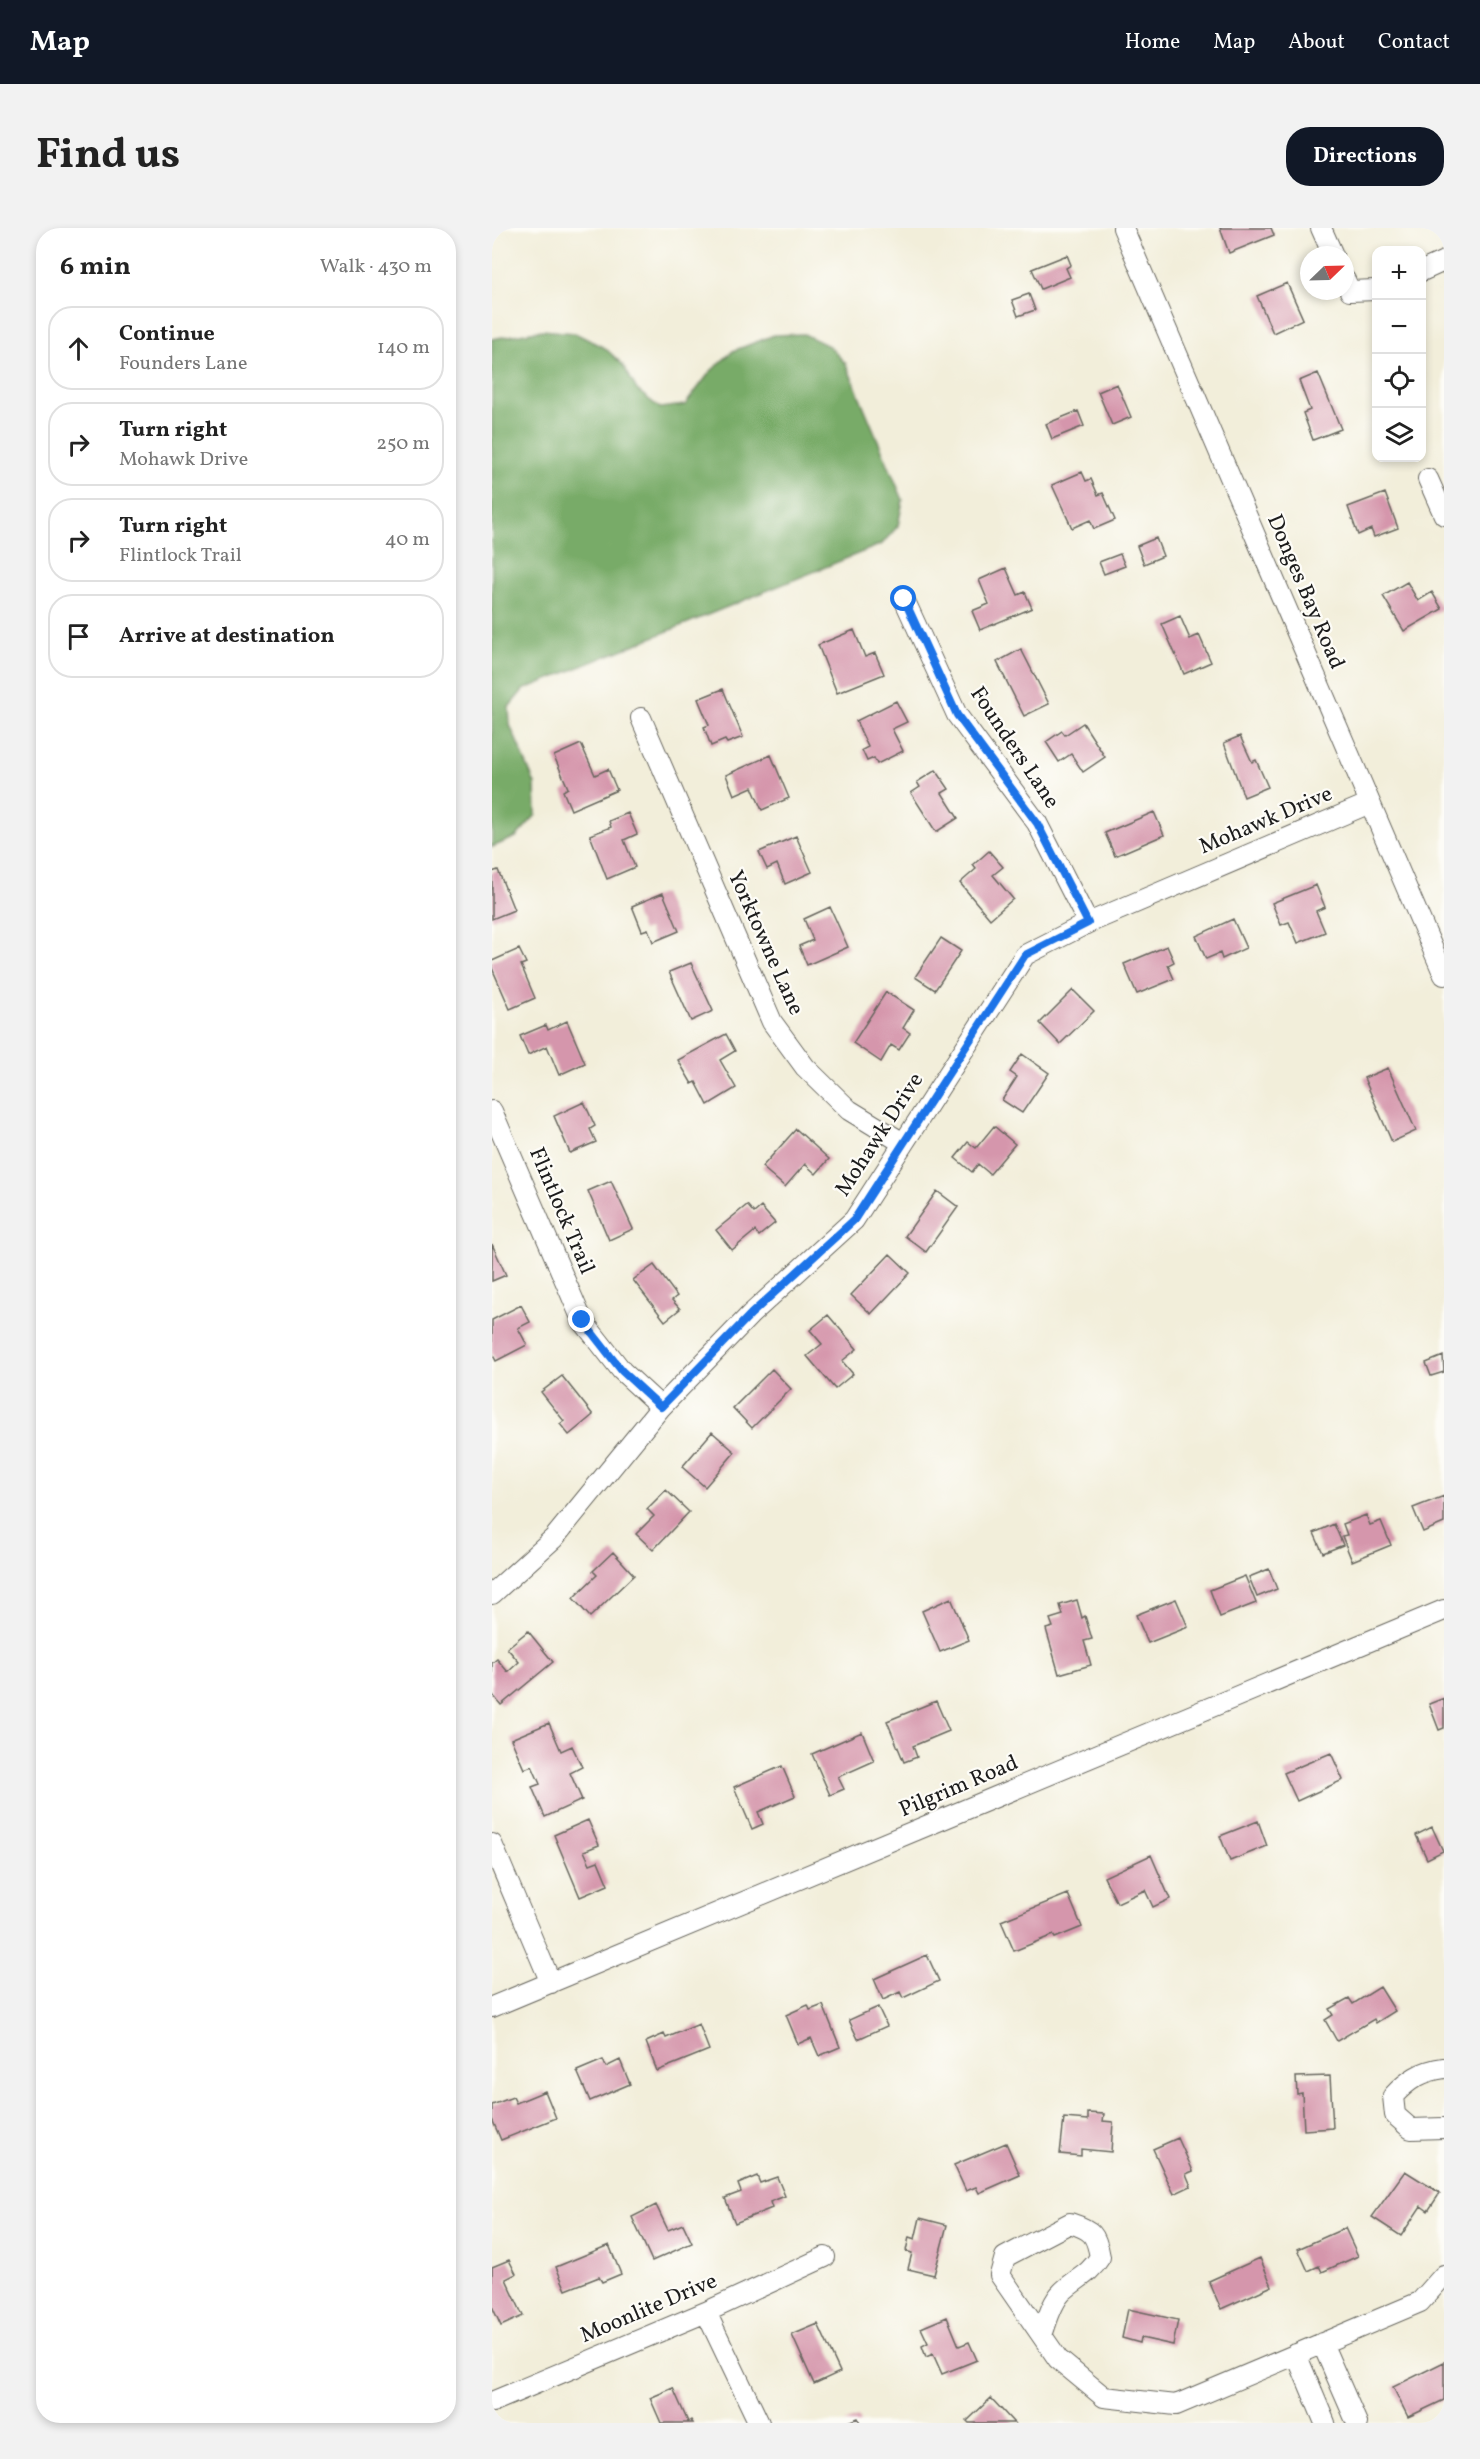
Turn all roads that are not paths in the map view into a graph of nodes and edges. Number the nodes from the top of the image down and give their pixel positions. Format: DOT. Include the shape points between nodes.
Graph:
graph roads {
  1 [pos="1123,228"];
  2 [pos="1321,228"];
  3 [pos="1329,246"];
  4 [pos="1444,261"];
  5 [pos="1426,269"];
  6 [pos="1354,287"];
  7 [pos="1372,289"];
  8 [pos="1428,479"];
  9 [pos="1444,515"];
  10 [pos="904,599"];
  11 [pos="641,718"];
  12 [pos="1370,803"];
  13 [pos="1088,923"];
  14 [pos="1444,975"];
  15 [pos="492,1111"];
  16 [pos="903,1143"];
  17 [pos="661,1407"];
  18 [pos="492,1594"];
  19 [pos="1444,1610"];
  20 [pos="492,1844"];
  21 [pos="551,1983"];
  22 [pos="492,2007"];
  23 [pos="1444,2068"];
  24 [pos="1444,2128"];
  25 [pos="825,2257"];
  26 [pos="1444,2275"];
  27 [pos="706,2312"];
  28 [pos="1042,2336"];
  29 [pos="1322,2343"];
  30 [pos="1296,2354"];
  31 [pos="492,2402"];
  32 [pos="759,2423"];
  33 [pos="1325,2423"];
  34 [pos="1357,2423"];
  1 -- 12 [label="street, Donges Bay Road"];
  2 -- 3 [label="street"];
  4 -- 5 [label="street"];
  6 -- 7 [label="street"];
  8 -- 9 [label="street"];
  10 -- 13 [label="street, Founders Lane" via="957,715 1037,823"];
  11 -- 16 [label="street, Yorktowne Lane" via="772,1023 805,1067 849,1110"];
  12 -- 13 [label="street, Mohawk Drive"];
  12 -- 14 [label="street, Donges Bay Road"];
  13 -- 16 [label="street, Mohawk Drive" via="1025,955"];
  15 -- 17 [label="street, Flintlock Trail" via="582,1320 622,1371"];
  16 -- 17 [label="street, Mohawk Drive" via="854,1220 751,1314"];
  17 -- 18 [label="street, Mohawk Drive" via="555,1539"];
  19 -- 21 [label="street, Pilgrim Road"];
  20 -- 21 [label="street"];
  21 -- 22 [label="street, Pilgrim Road"];
  23 -- 24 [label="street" via="1409,2079 1393,2096 1395,2115 1411,2129"];
  25 -- 27 [label="street, Moonlite Drive"];
  26 -- 29 [label="street" via="1420,2302"];
  27 -- 31 [label="street, Moonlite Drive"];
  27 -- 32 [label="street"];
  28 -- 28 [label="street" via="1060,2294 1092,2270 1100,2257 1097,2240 1087,2228 1070,2223 1005,2257 1000,2275"];
  28 -- 30 [label="street" via="1058,2359 1104,2397 1176,2405"];
  29 -- 30 [label="street"];
  29 -- 34 [label="street"];
  30 -- 33 [label="street"];
}
